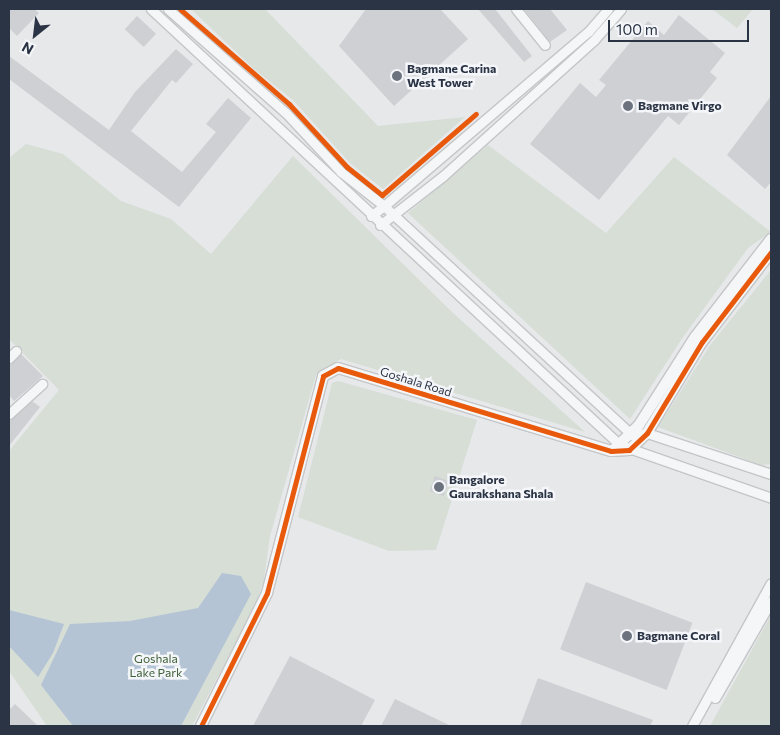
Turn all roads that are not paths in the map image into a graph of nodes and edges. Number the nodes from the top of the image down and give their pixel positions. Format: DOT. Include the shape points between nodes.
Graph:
graph roads {
  1 [pos="151,9"];
  2 [pos="168,9"];
  3 [pos="516,9"];
  4 [pos="608,9"];
  5 [pos="621,9"];
  6 [pos="545,45"];
  7 [pos="384,206"];
  8 [pos="371,216"];
  9 [pos="394,216"];
  10 [pos="380,225"];
  11 [pos="771,239"];
  12 [pos="771,252"];
  13 [pos="16,351"];
  14 [pos="9,358"];
  15 [pos="42,384"];
  16 [pos="11,408"];
  17 [pos="648,434"];
  18 [pos="632,435"];
  19 [pos="615,448"];
  20 [pos="629,450"];
  21 [pos="771,474"];
  22 [pos="771,498"];
  23 [pos="771,584"];
  24 [pos="771,601"];
  25 [pos="201,726"];
  26 [pos="692,726"];
  27 [pos="699,726"];
  1 -- 8 [label="street" via="228,84 275,121"];
  2 -- 7 [label="street" via="286,113 341,172"];
  3 -- 6 [label="street"];
  4 -- 7 [label="street" via="588,32"];
  5 -- 9 [label="street" via="594,40"];
  7 -- 8 [label="street"];
  7 -- 9 [label="street"];
  8 -- 10 [label="street"];
  9 -- 10 [label="street"];
  9 -- 18 [label="street"];
  10 -- 19 [label="street"];
  11 -- 18 [label="street" via="695,337"];
  12 -- 17 [label="street" via="702,342"];
  13 -- 14 [label="street"];
  15 -- 16 [label="street"];
  17 -- 18 [label="street"];
  17 -- 20 [label="street"];
  17 -- 21 [label="street"];
  18 -- 19 [label="street"];
  19 -- 20 [label="street, Goshala Road"];
  19 -- 25 [label="street, Goshala Road" via="338,368 323,376 268,593"];
  20 -- 22 [label="street"];
  23 -- 26 [label="street"];
  24 -- 27 [label="street"];
}
